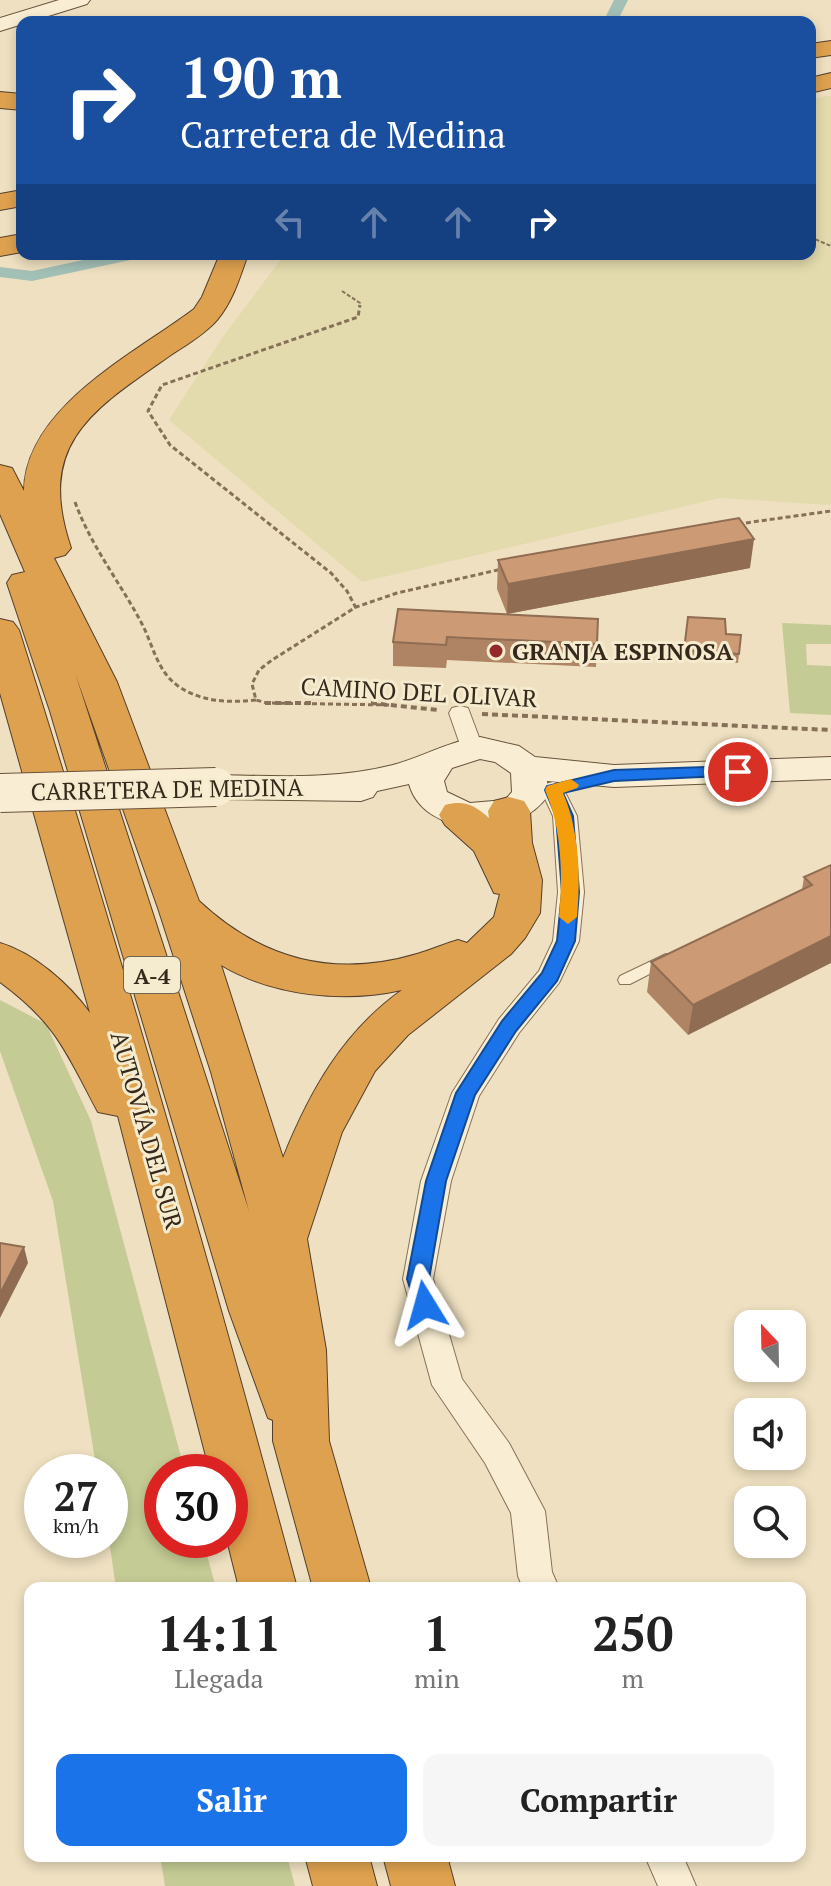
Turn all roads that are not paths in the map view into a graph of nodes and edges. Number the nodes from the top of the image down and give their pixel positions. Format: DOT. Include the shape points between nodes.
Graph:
graph roads {
  1 [pos="80,0"];
  2 [pos="29,16"];
  3 [pos="232,260"];
  4 [pos="0,475"];
  5 [pos="0,511"];
  6 [pos="73,627"];
  7 [pos="0,630"];
  8 [pos="460,713"];
  9 [pos="455,754"];
  10 [pos="525,767"];
  11 [pos="831,768"];
  12 [pos="614,776"];
  13 [pos="335,786"];
  14 [pos="0,793"];
  15 [pos="528,801"];
  16 [pos="449,809"];
  17 [pos="180,908"];
  18 [pos="684,951"];
  19 [pos="0,959"];
  20 [pos="625,980"];
  21 [pos="282,1239"];
  22 [pos="192,1288"];
  23 [pos="301,1441"];
  24 [pos="266,1582"];
  25 [pos="340,1582"];
  26 [pos="538,1582"];
  27 [pos="339,1862"];
  28 [pos="417,1862"];
  29 [pos="667,1862"];
  30 [pos="345,1886"];
  31 [pos="423,1886"];
  32 [pos="677,1886"];
  1 -- 2 [label="main road"];
  3 -- 6 [label="highway" via="205,315 74,416 44,464 45,522 71,600"];
  4 -- 6 [label="highway"];
  5 -- 23 [label="highway, AUTOVÍA DEL SUR / A-4" via="79,741 255,1311"];
  6 -- 17 [label="highway"];
  7 -- 22 [label="highway, AUTOVÍA DEL SUR / A-4"];
  8 -- 9 [label="street"];
  9 -- 10 [label="main road" via="502,752"];
  9 -- 13 [label="main road" via="377,781"];
  9 -- 16 [label="main road" via="427,778 430,795"];
  10 -- 12 [label="main road"];
  10 -- 15 [label="main road" via="531,785"];
  11 -- 12 [label="main road"];
  12 -- 15 [label="main road"];
  13 -- 14 [label="main road, CARRETERA DE MEDINA, bridge"];
  13 -- 16 [label="main road" via="410,795"];
  15 -- 16 [label="main road" via="494,816"];
  15 -- 21 [label="highway" via="512,846 522,880 517,916 495,943 379,1034 354,1065 312,1145"];
  15 -- 26 [label="street" via="565,816 571,892 566,941 550,976 509,1026 466,1093 436,1181 418,1279 448,1385 497,1453 528,1511"];
  16 -- 17 [label="highway" via="492,844 509,880 509,899 494,930 441,964 379,978 288,974 218,946"];
  17 -- 21 [label="highway"];
  18 -- 20 [label="lane"];
  19 -- 22 [label="highway" via="46,992 91,1047 115,1099 134,1177"];
  21 -- 23 [label="highway" via="299,1350"];
  22 -- 24 [label="highway, AUTOVÍA DEL SUR / A-4"];
  23 -- 25 [label="highway, A-4"];
  27 -- 30 [label="highway"];
  28 -- 31 [label="highway"];
  29 -- 32 [label="street"];
}
